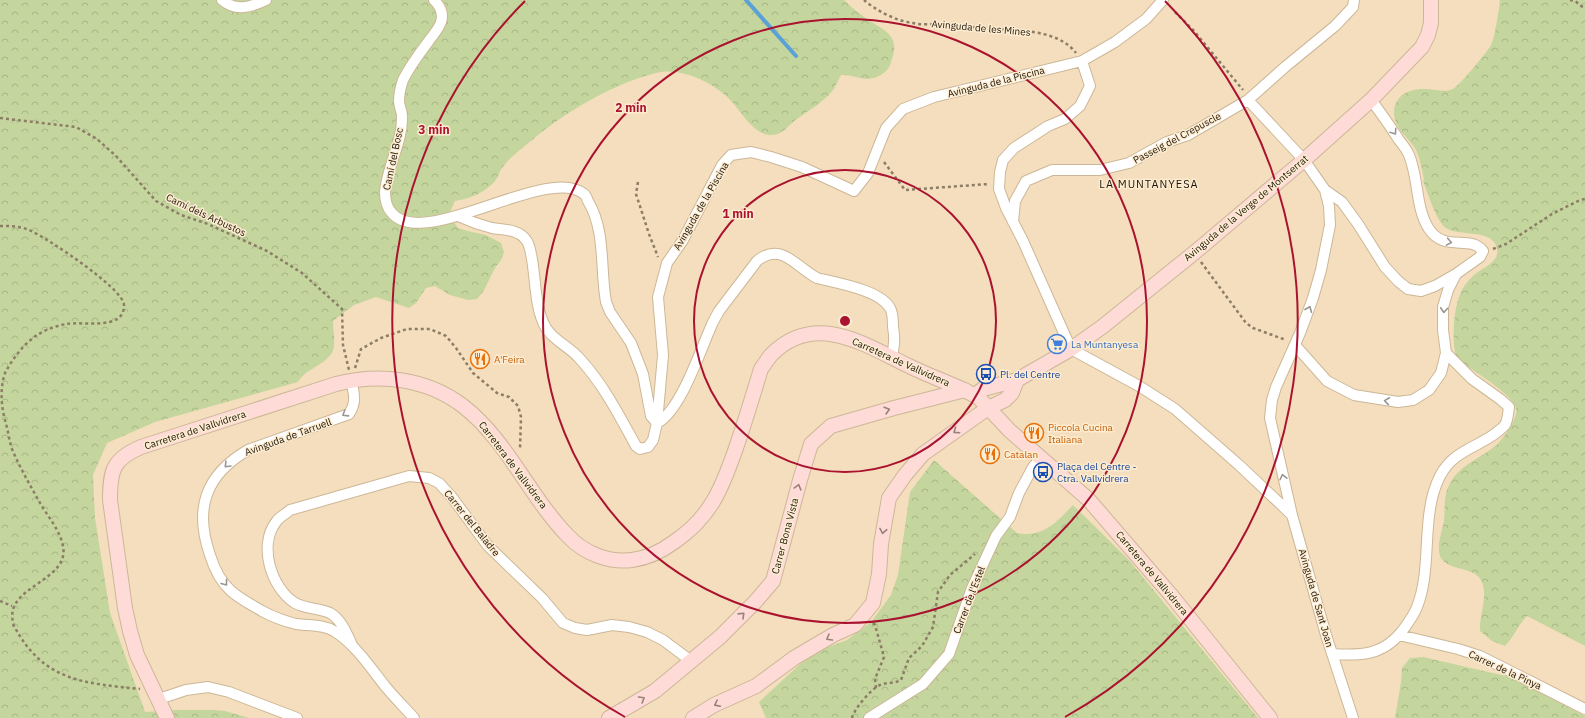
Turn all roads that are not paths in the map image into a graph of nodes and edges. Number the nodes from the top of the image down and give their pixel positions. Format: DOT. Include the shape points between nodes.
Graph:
graph roads {
  1 [pos="222,0"];
  2 [pos="266,0"];
  3 [pos="434,0"];
  4 [pos="1163,0"];
  5 [pos="1354,0"];
  6 [pos="1431,0"];
  7 [pos="1082,61"];
  8 [pos="1248,100"];
  9 [pos="1371,100"];
  10 [pos="1304,160"];
  11 [pos="1325,190"];
  12 [pos="458,216"];
  13 [pos="1013,222"];
  14 [pos="1456,274"];
  15 [pos="1295,345"];
  16 [pos="1071,349"];
  17 [pos="1446,353"];
  18 [pos="891,357"];
  19 [pos="351,380"];
  20 [pos="1017,380"];
  21 [pos="970,393"];
  22 [pos="988,408"];
  23 [pos="656,423"];
  24 [pos="1041,458"];
  25 [pos="1292,515"];
  26 [pos="1399,635"];
  27 [pos="352,645"];
  28 [pos="1332,654"];
  29 [pos="691,661"];
  30 [pos="157,695"];
  31 [pos="1585,709"];
  32 [pos="166,715"];
  33 [pos="297,718"];
  34 [pos="414,718"];
  35 [pos="609,718"];
  36 [pos="693,718"];
  37 [pos="869,718"];
  38 [pos="1270,718"];
  39 [pos="1353,718"];
  1 -- 2 [label="street" via="236,8"];
  3 -- 12 [label="street, Camí del Bosc" via="441,9 441,22 410,68 400,90 400,133 387,181 386,203 392,213 402,221 418,224"];
  4 -- 7 [label="street, Avinguda de la Piscina" via="1140,23 1115,42"];
  5 -- 8 [label="street, Passeig del Crepuscle" via="1353,7 1335,26"];
  6 -- 9 [label="main road, Avinguda de la Verge de Montserrat" via="1431,23 1422,47"];
  7 -- 13 [label="street" via="1090,86 1080,106 1065,118 1014,148 1003,160 999,188"];
  7 -- 23 [label="street, Avinguda de la Piscina" via="934,97 903,109 886,128 868,173 854,191 802,167 771,157 751,152 731,155 722,165 683,240 667,263 658,297 663,355"];
  8 -- 10 [label="street"];
  8 -- 13 [label="street, Passeig del Crepuscle" via="1188,135 1167,142 1129,163 1100,170 1052,170 1026,182 1015,201"];
  9 -- 10 [label="main road, Avinguda de la Verge de Montserrat"];
  9 -- 14 [label="street, one-way" via="1409,154 1419,201 1429,229 1438,239 1477,245 1483,251 1480,257"];
  10 -- 11 [label="street"];
  10 -- 16 [label="main road, Avinguda de la Verge de Montserrat" via="1194,253"];
  11 -- 14 [label="street" via="1345,206 1385,267 1408,289 1421,291"];
  15 -- 11 [label="street, Avinguda de Sant Joan, one-way" via="1313,298 1327,241 1330,215"];
  12 -- 23 [label="street, Avinguda de la Piscina" via="493,228 512,231 526,239 546,328 580,359 600,384 640,449 648,447 653,440"];
  12 -- 23 [label="street, Camí del Bosc" via="560,186 573,188 584,194 595,215 599,231 606,302 632,343 643,374 650,416"];
  13 -- 16 [label="street"];
  14 -- 17 [label="street, one-way" via="1443,306"];
  17 -- 15 [label="street, one-way" via="1441,373 1429,390 1413,400 1398,402 1354,395 1327,381"];
  25 -- 15 [label="street, Avinguda de Sant Joan, one-way" via="1270,418 1276,387"];
  16 -- 20 [label="main road, Avinguda de la Verge de Montserrat"];
  16 -- 25 [label="street" via="1175,409"];
  17 -- 26 [label="street, Avinguda de Sant Joan" via="1472,379 1509,407 1508,417 1505,425 1490,438 1460,454 1446,466 1440,477 1435,488 1427,529 1417,608"];
  18 -- 19 [label="main road, Carretera de Vallvidrera" via="848,337 828,333 801,337 771,354 762,369 723,485 708,509 693,528 659,551 637,559 624,560 608,559 581,547 558,525 496,440 463,406 444,394 396,378"];
  18 -- 21 [label="main road, Carretera de Vallvidrera"];
  18 -- 23 [label="street" via="895,348 894,336 891,310 885,301 876,294 817,278 786,257 778,253 770,254 757,261 719,311 680,397 663,420"];
  19 -- 27 [label="street, Avinguda de Tarruell, one-way" via="355,396 349,414 261,445 236,457 211,485 204,499 202,513 205,540 212,561 230,590 278,619 296,624 322,626"];
  19 -- 30 [label="main road, Carretera de Vallvidrera" via="141,447 127,453 116,464 111,479 110,500 125,608 137,655"];
  20 -- 21 [label="main road, Carrer Bona Vista"];
  20 -- 22 [label="main road" via="1012,393 999,404"];
  21 -- 22 [label="main road, Carretera de Vallvidrera"];
  29 -- 21 [label="main road, Carrer Bona Vista, one-way" via="725,632 773,581 811,444 831,426 894,408"];
  22 -- 24 [label="main road, Carretera de Vallvidrera"];
  22 -- 36 [label="main road, one-way" via="923,454 889,498 873,603 855,625 794,658 756,686 714,705"];
  24 -- 37 [label="street, Carrer de l'Estel" via="1019,492 1010,517 996,536 972,588 949,654 923,684"];
  24 -- 38 [label="main road, Carretera de Vallvidrera" via="1088,499 1171,595"];
  25 -- 28 [label="street, Avinguda de Sant Joan"];
  26 -- 28 [label="street, Avinguda de Sant Joan" via="1376,652"];
  26 -- 31 [label="street, Carrer de la Pinya" via="1480,656"];
  27 -- 29 [label="street, Carrer del Baladre" via="345,629 331,614 294,602 283,591 275,579 270,564 267,548 270,534 276,521 290,510 414,476 429,478 439,483 488,546 563,622 575,628 588,630 612,625 647,632 663,640"];
  27 -- 34 [label="street, Avinguda de Tarruell"];
  28 -- 39 [label="street"];
  35 -- 29 [label="main road, Carrer Bona Vista, one-way" via="655,691"];
  30 -- 32 [label="main road, Carretera de Vallvidrera"];
  30 -- 33 [label="street" via="208,687 229,692"];
}
